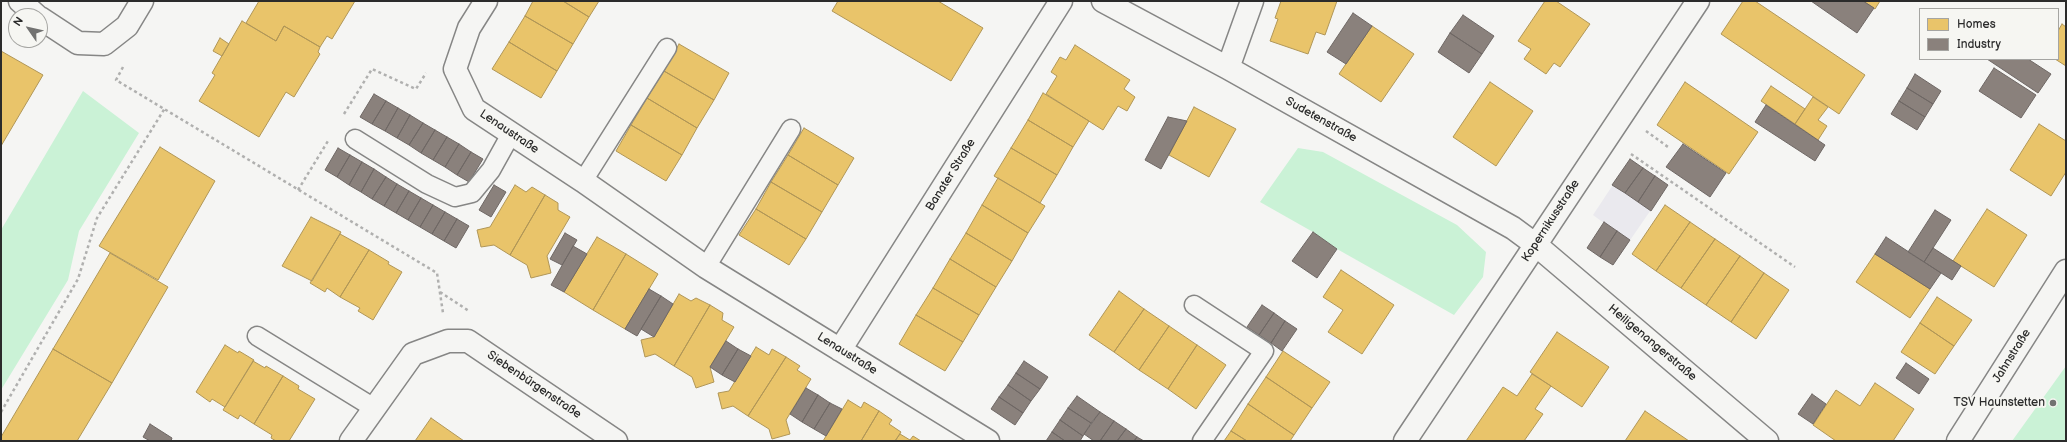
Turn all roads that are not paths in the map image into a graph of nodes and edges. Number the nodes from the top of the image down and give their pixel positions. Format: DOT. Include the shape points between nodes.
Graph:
graph roads {
  1 [pos="20,1"];
  2 [pos="142,1"];
  3 [pos="486,1"];
  4 [pos="1061,1"];
  5 [pos="1103,1"];
  6 [pos="1252,1"];
  7 [pos="1698,1"];
  8 [pos="28,8"];
  9 [pos="48,23"];
  10 [pos="666,48"];
  11 [pos="1228,68"];
  12 [pos="791,129"];
  13 [pos="511,134"];
  14 [pos="355,139"];
  15 [pos="583,181"];
  16 [pos="1536,245"];
  17 [pos="706,267"];
  18 [pos="2066,271"];
  19 [pos="1194,305"];
  20 [pos="257,336"];
  21 [pos="840,350"];
  22 [pos="374,408"];
  23 [pos="351,441"];
  24 [pos="616,441"];
  25 [pos="988,441"];
  26 [pos="1202,441"];
  27 [pos="1405,441"];
  28 [pos="1767,441"];
  29 [pos="1958,441"];
  1 -- 8 [label="street"];
  2 -- 9 [label="street" via="126,26 104,44 78,43"];
  3 -- 13 [label="street, Lenaustraße" via="469,28 455,69 474,109"];
  4 -- 21 [label="street, Banater Straße"];
  5 -- 11 [label="street, Sudetenstraße"];
  6 -- 11 [label="street"];
  7 -- 16 [label="street, Kopernikusstraße"];
  10 -- 15 [label="lane"];
  11 -- 16 [label="street, Sudetenstraße" via="1513,228"];
  12 -- 17 [label="lane"];
  13 -- 14 [label="lane" via="491,170 472,193 455,197 427,184"];
  13 -- 15 [label="street, Lenaustraße"];
  15 -- 17 [label="street, Lenaustraße"];
  16 -- 27 [label="street, Kopernikusstraße"];
  16 -- 28 [label="street, Heiligenangerstraße"];
  17 -- 21 [label="street, Lenaustraße"];
  18 -- 29 [label="street, Jahnstraße"];
  19 -- 26 [label="lane" via="1264,351"];
  20 -- 22 [label="lane"];
  21 -- 25 [label="street, Lenaustraße"];
  22 -- 23 [label="street"];
  22 -- 24 [label="street, Siebenbürgenstraße" via="414,354 448,341 468,341"];
}
